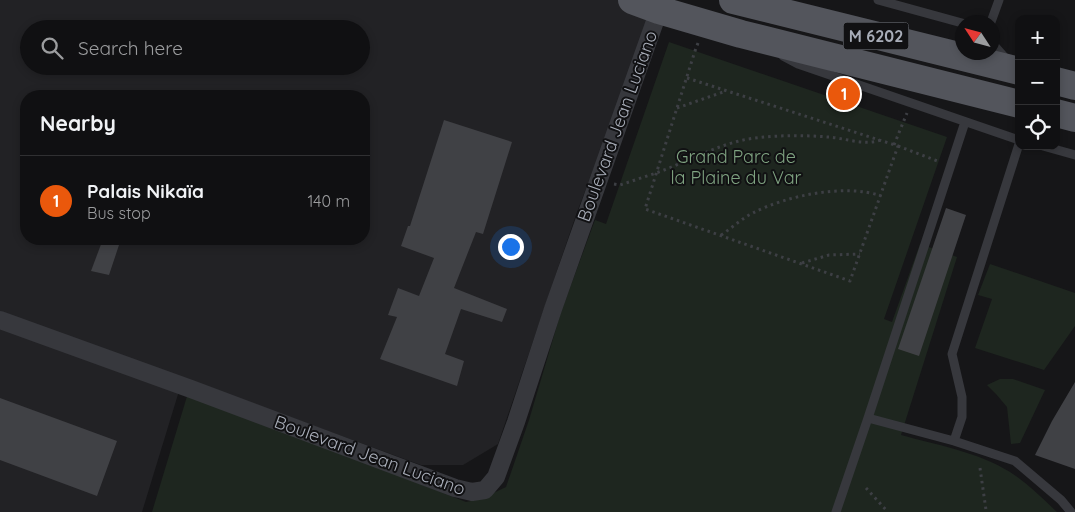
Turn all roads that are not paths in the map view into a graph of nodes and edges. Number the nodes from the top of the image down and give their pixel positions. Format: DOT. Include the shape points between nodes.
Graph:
graph roads {
  1 [pos="632,0"];
  2 [pos="734,0"];
  3 [pos="878,0"];
  4 [pos="999,0"];
  5 [pos="659,10"];
  6 [pos="994,15"];
  7 [pos="955,21"];
  8 [pos="741,34"];
  9 [pos="1000,51"];
  10 [pos="1015,67"];
  11 [pos="1015,69"];
  12 [pos="1060,82"];
  13 [pos="1075,86"];
  14 [pos="1015,103"];
  15 [pos="1060,114"];
  16 [pos="1075,118"];
  17 [pos="964,122"];
  18 [pos="1015,141"];
  19 [pos="1016,150"];
  20 [pos="1057,150"];
  21 [pos="1075,155"];
  22 [pos="0,320"];
  23 [pos="868,418"];
  24 [pos="954,441"];
  25 [pos="836,512"];
  26 [pos="1071,512"];
  1 -- 5 [label="main road, M 6202"];
  2 -- 11 [label="main road, M 6202"];
  3 -- 7 [label="lane"];
  4 -- 6 [label="lane"];
  5 -- 8 [label="main road, M 6202"];
  5 -- 22 [label="street, Boulevard Jean Luciano" via="516,422 496,477 485,490 472,492 455,488"];
  8 -- 14 [label="main road, M 6202"];
  8 -- 17 [label="lane" via="798,64"];
  9 -- 10 [label="lane"];
  12 -- 13 [label="main road"];
  15 -- 16 [label="main road"];
  17 -- 18 [label="lane"];
  17 -- 23 [label="lane"];
  19 -- 24 [label="lane" via="952,354 962,397 962,417"];
  20 -- 21 [label="lane"];
  23 -- 24 [label="lane"];
  23 -- 25 [label="lane"];
  24 -- 26 [label="lane" via="1015,461"];
}
